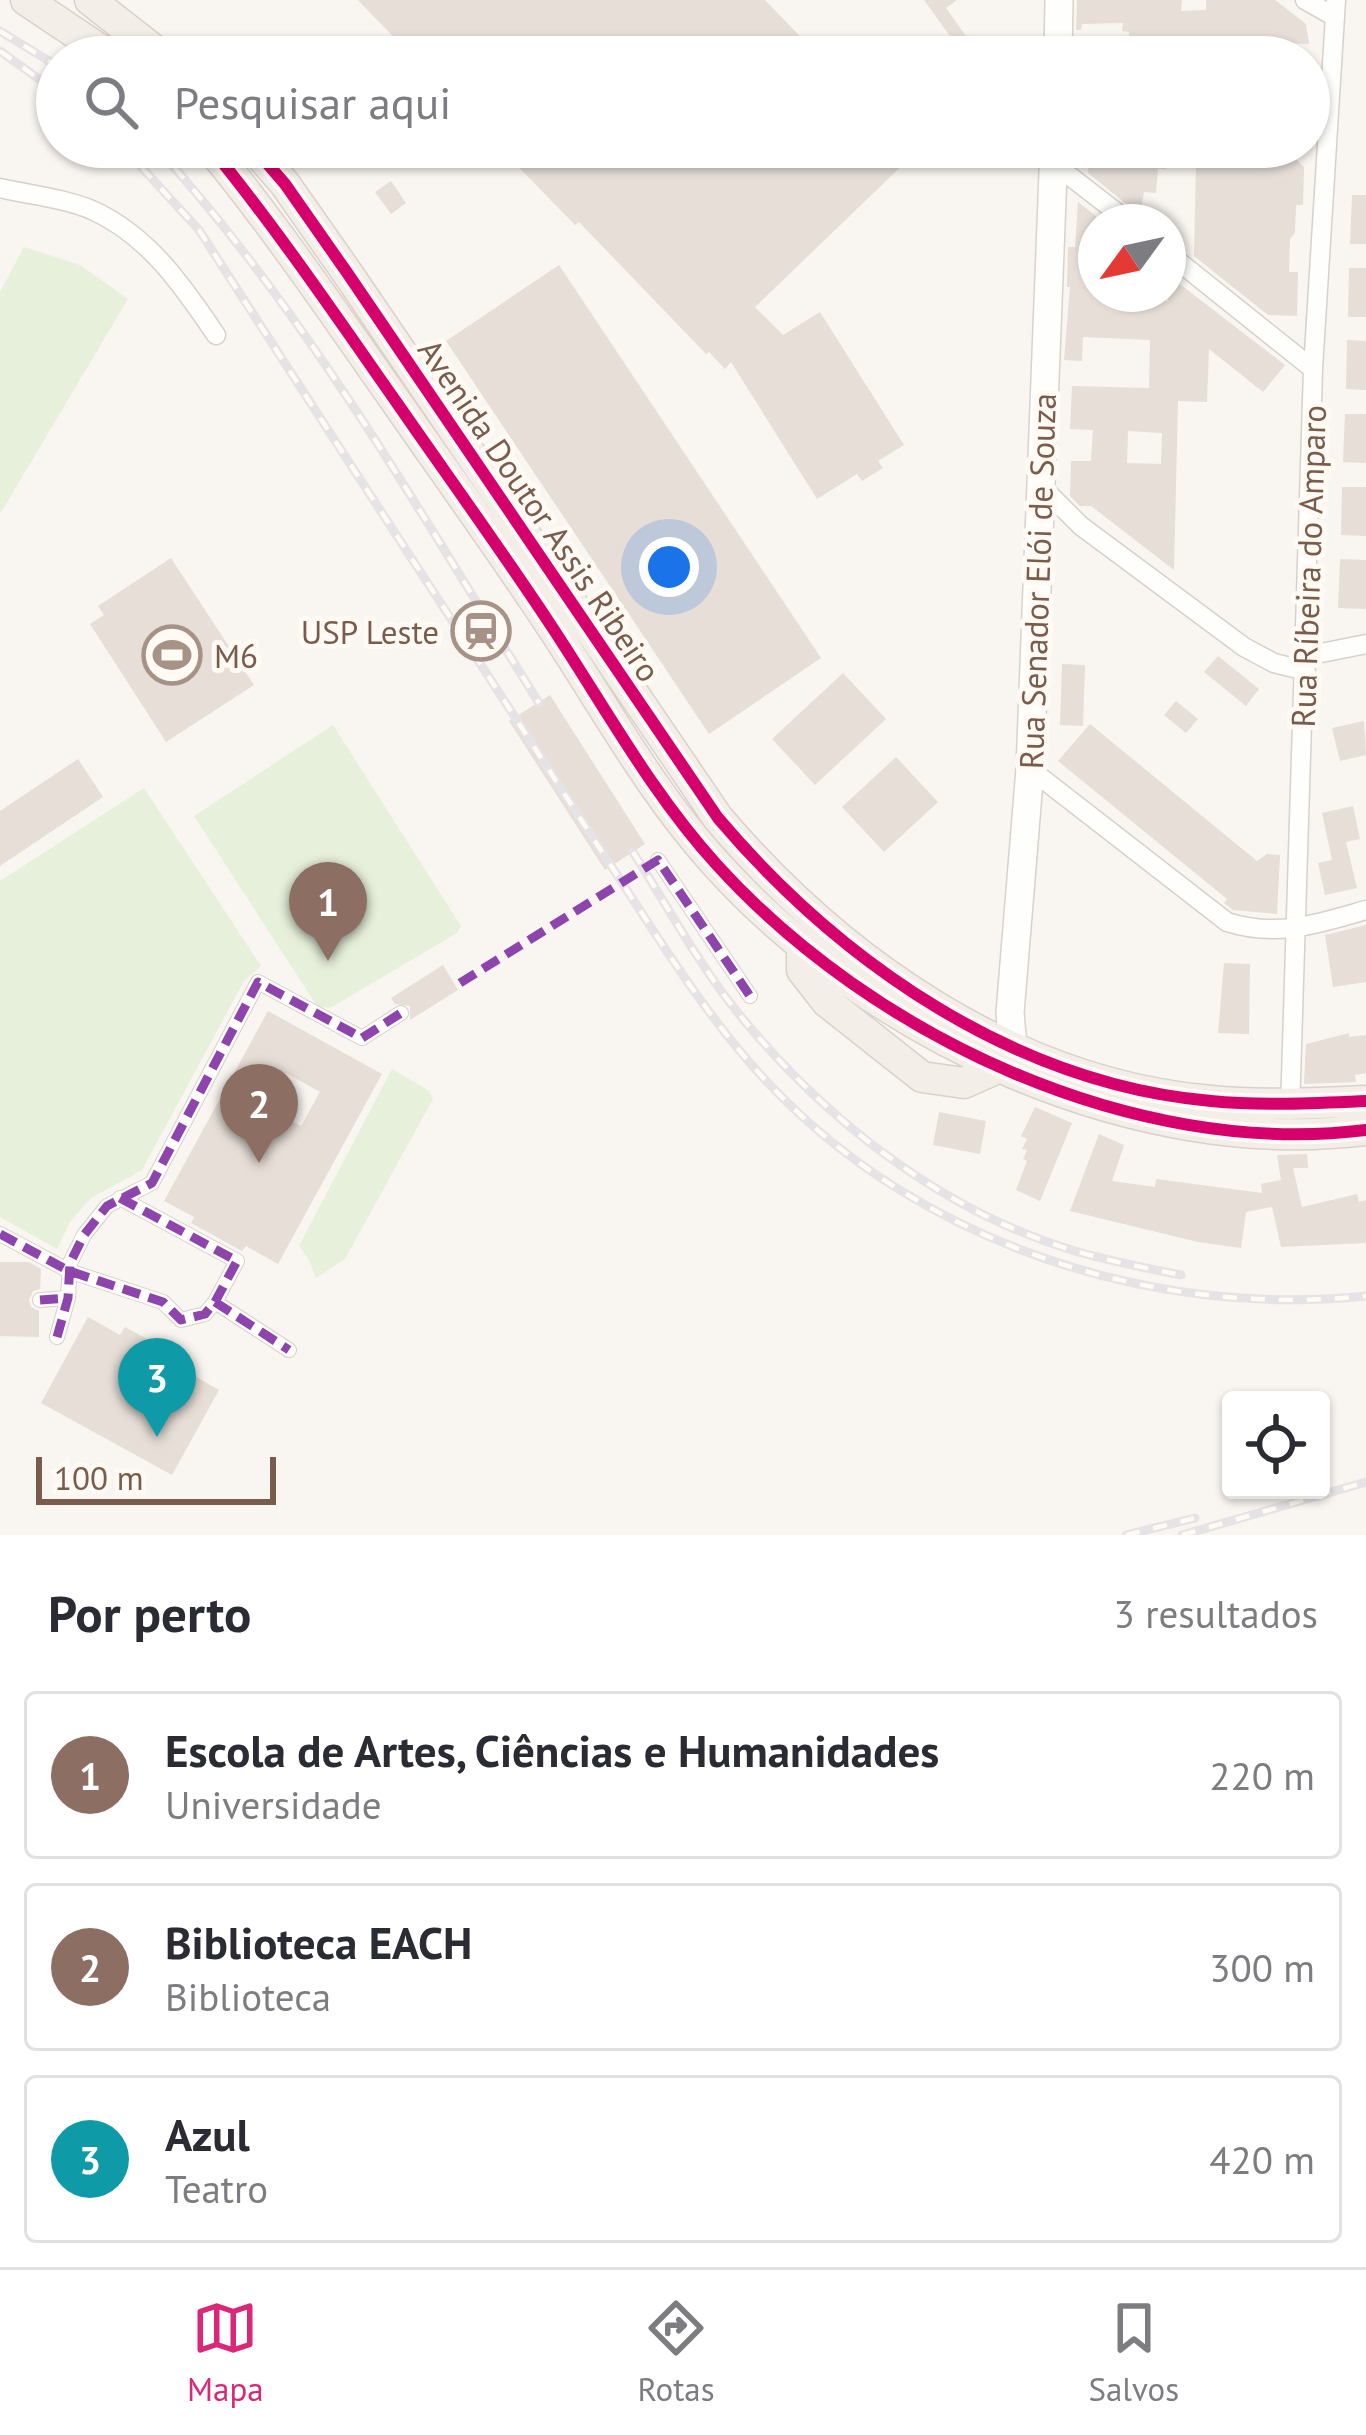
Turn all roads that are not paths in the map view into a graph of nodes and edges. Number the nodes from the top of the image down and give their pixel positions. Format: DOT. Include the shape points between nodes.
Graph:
graph roads {
  1 [pos="26,0"];
  2 [pos="90,0"];
  3 [pos="1059,0"];
  4 [pos="1306,0"];
  5 [pos="1335,9"];
  6 [pos="80,36"];
  7 [pos="136,36"];
  8 [pos="1058,36"];
  9 [pos="1330,91"];
  10 [pos="227,168"];
  11 [pos="271,168"];
  12 [pos="1054,168"];
  13 [pos="1069,168"];
  14 [pos="1325,168"];
  15 [pos="0,188"];
  16 [pos="1109,204"];
  17 [pos="1186,267"];
  18 [pos="216,335"];
  19 [pos="1313,369"];
  20 [pos="1042,487"];
  21 [pos="1040,517"];
  22 [pos="1081,526"];
  23 [pos="1366,644"];
  24 [pos="1306,664"];
  25 [pos="1030,769"];
  26 [pos="658,860"];
  27 [pos="1366,910"];
  28 [pos="1294,931"];
  29 [pos="841,940"];
  30 [pos="802,946"];
  31 [pos="750,996"];
  32 [pos="401,1013"];
  33 [pos="1000,1050"];
  34 [pos="1366,1101"];
  35 [pos="1289,1118"];
  36 [pos="1366,1130"];
  37 [pos="120,1198"];
  38 [pos="0,1234"];
  39 [pos="69,1270"];
  40 [pos="68,1298"];
  41 [pos="40,1300"];
  42 [pos="214,1302"];
  43 [pos="57,1337"];
  44 [pos="289,1350"];
  1 -- 6 [label="main road"];
  2 -- 7 [label="main road"];
  3 -- 8 [label="main road"];
  4 -- 5 [label="street"];
  5 -- 9 [label="street, Rua Ríbeira do Amparo"];
  10 -- 30 [label="main road, Avenida Doutor Assis Ribeiro" via="674,812 718,867"];
  11 -- 29 [label="main road, Avenida Doutor Assis Ribeiro" via="707,803 790,897"];
  12 -- 20 [label="main road, Rua Senador Elói de Souza"];
  13 -- 16 [label="street"];
  14 -- 19 [label="street, Rua Ríbeira do Amparo"];
  15 -- 18 [label="street" via="70,202 122,226 167,268"];
  17 -- 19 [label="street"];
  19 -- 24 [label="street, Rua Ríbeira do Amparo"];
  20 -- 21 [label="main road, Rua Senador Elói de Souza"];
  20 -- 22 [label="street"];
  21 -- 22 [label="street"];
  21 -- 25 [label="main road, Rua Senador Elói de Souza"];
  22 -- 24 [label="street" via="1244,647 1274,663"];
  23 -- 24 [label="street"];
  24 -- 28 [label="street, Rua Ríbeira do Amparo"];
  25 -- 28 [label="street" via="1218,917"];
  25 -- 33 [label="main road, Rua Senador Elói de Souza" via="1010,1013"];
  26 -- 31 [label="street"];
  27 -- 28 [label="street"];
  28 -- 35 [label="street, Rua Ríbeira do Amparo"];
  29 -- 30 [label="main road"];
  29 -- 33 [label="main road, Avenida Doutor Assis Ribeiro"];
  30 -- 33 [label="main road, Avenida Doutor Assis Ribeiro" via="908,1017"];
  30 -- 33 [label="main road" via="802,970 827,1003 922,1077 964,1083"];
  32 -- 37 [label="street" via="362,1038 258,982 152,1183"];
  33 -- 35 [label="main road, Avenida Doutor Assis Ribeiro" via="1048,1088 1130,1113 1220,1127"];
  34 -- 35 [label="main road, Avenida Doutor Assis Ribeiro"];
  35 -- 36 [label="main road, Avenida Doutor Assis Ribeiro"];
  37 -- 39 [label="street" via="84,1235"];
  37 -- 42 [label="street" via="237,1261"];
  38 -- 39 [label="street"];
  39 -- 40 [label="street"];
  39 -- 42 [label="street" via="163,1302 181,1320 206,1314"];
  40 -- 41 [label="street"];
  40 -- 43 [label="street"];
  42 -- 44 [label="street"];
}
